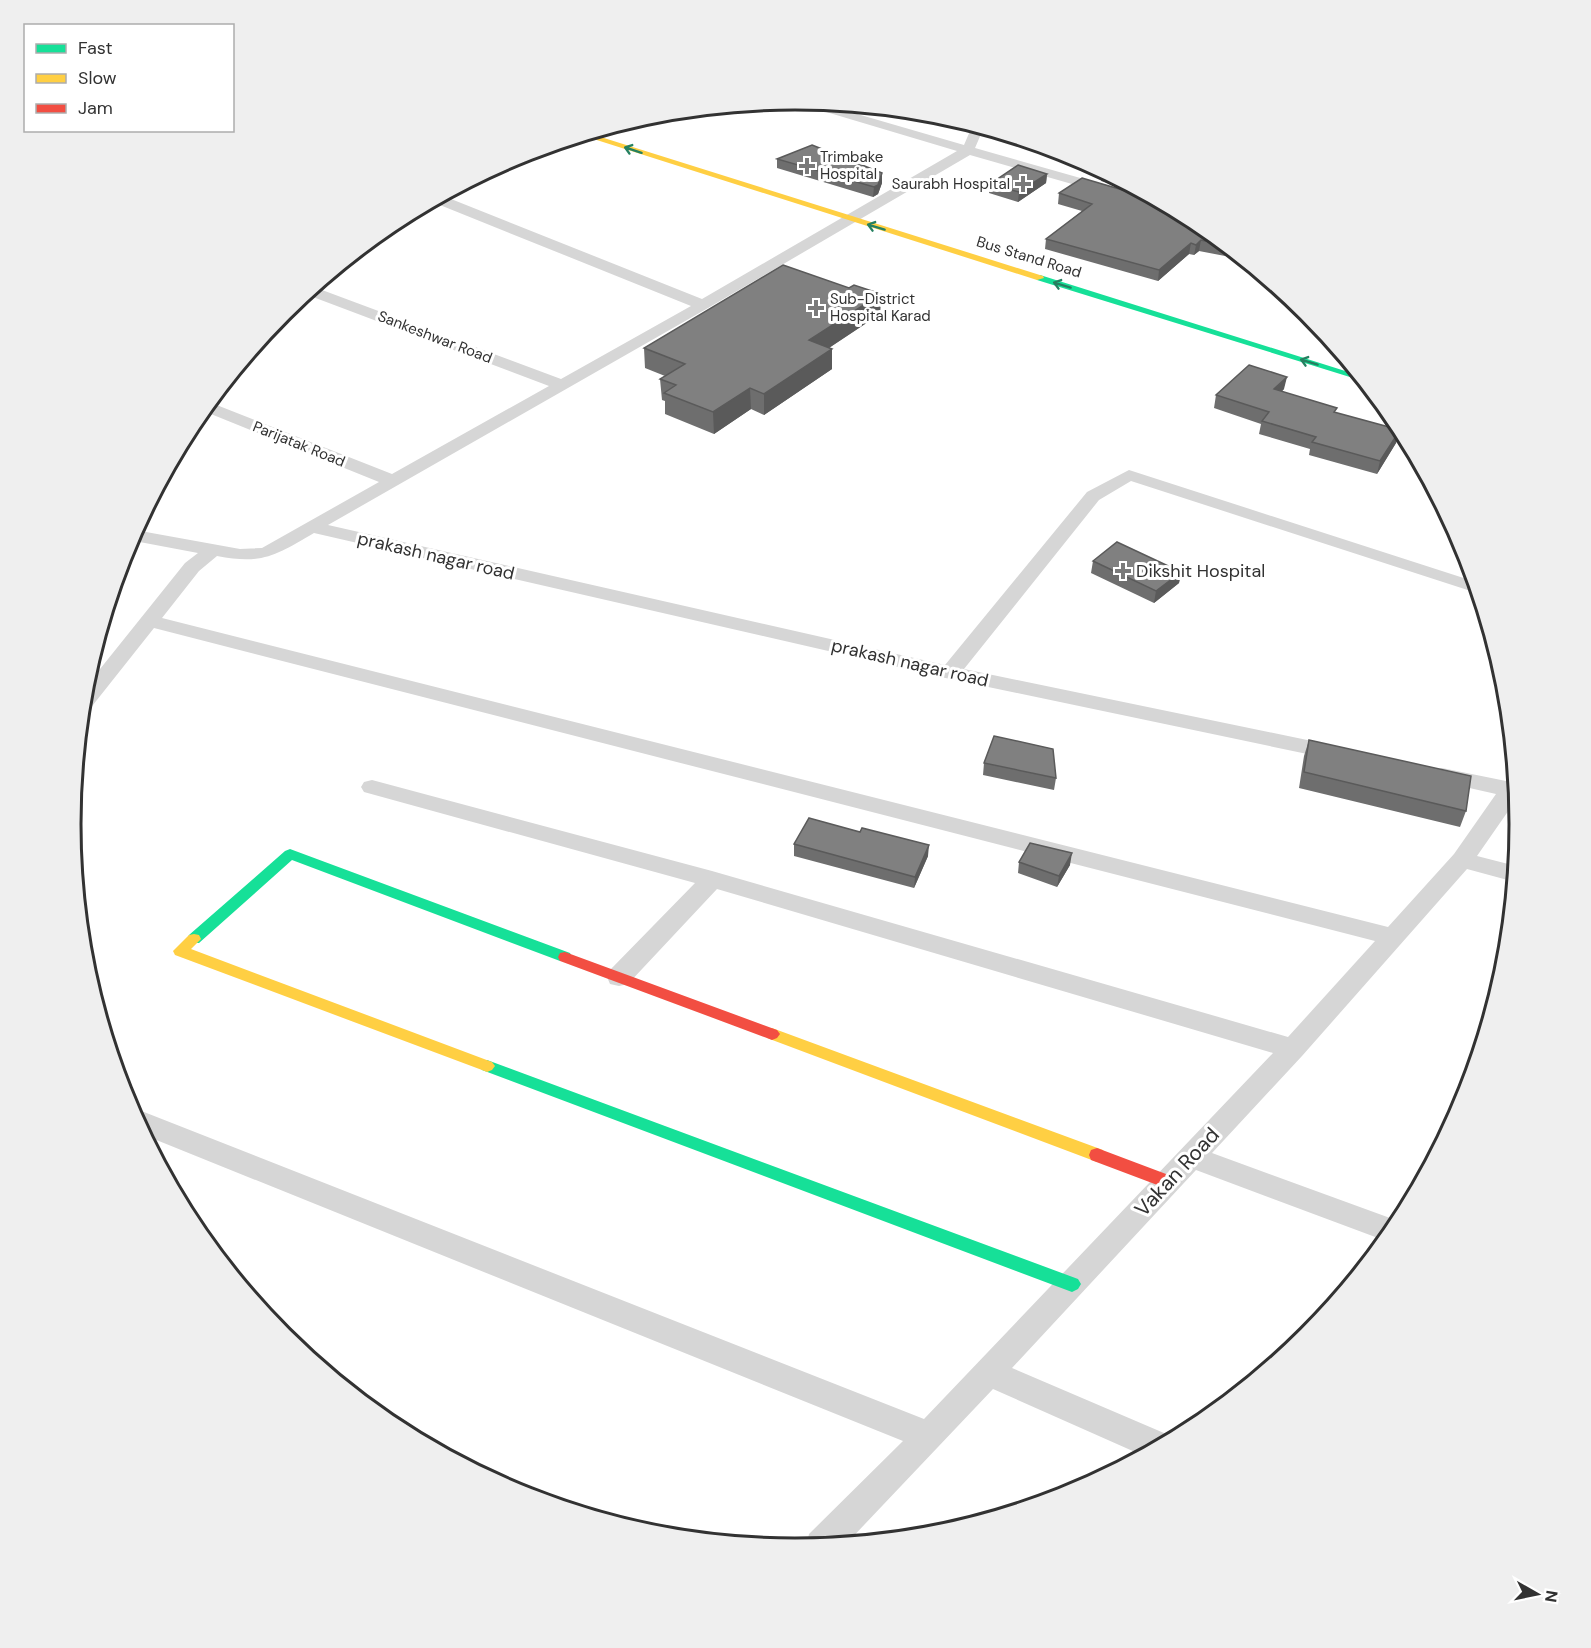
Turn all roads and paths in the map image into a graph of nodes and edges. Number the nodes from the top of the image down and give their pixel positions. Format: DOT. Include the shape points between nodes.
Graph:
graph roads {
  1 [pos="832,111"];
  2 [pos="618,132"];
  3 [pos="975,133"];
  4 [pos="597,138"];
  5 [pos="968,150"];
  6 [pos="1122,194"];
  7 [pos="444,202"];
  8 [pos="863,210"];
  9 [pos="317,293"];
  10 [pos="703,305"];
  11 [pos="1336,356"];
  12 [pos="1351,376"];
  13 [pos="562,385"];
  14 [pos="214,410"];
  15 [pos="393,481"];
  16 [pos="311,527"];
  17 [pos="142,537"];
  18 [pos="214,550"];
  19 [pos="1469,586"];
  20 [pos="150,621"];
  21 [pos="950,673"];
  22 [pos="94,690"];
  23 [pos="1359,758"];
  24 [pos="1417,770"];
  25 [pos="1508,785"];
  26 [pos="372,787"];
  27 [pos="1509,794"];
  28 [pos="1462,860"];
  29 [pos="1508,872"];
  30 [pos="712,879"];
  31 [pos="1394,938"];
  32 [pos="619,977"];
  33 [pos="1293,1049"];
  34 [pos="148,1124"];
  35 [pos="1192,1157"];
  36 [pos="1168,1182"];
  37 [pos="1384,1228"];
  38 [pos="1072,1284"];
  39 [pos="989,1372"];
  40 [pos="929,1436"];
  41 [pos="1152,1444"];
  42 [pos="830,1537"];
  1 -- 5 [label="street"];
  2 -- 8 [label="main road"];
  3 -- 5 [label="street"];
  8 -- 4 [label="main road, Bus Stand Road, one-way" via="683,166"];
  5 -- 6 [label="street"];
  5 -- 8 [label="street"];
  7 -- 10 [label="street"];
  8 -- 10 [label="street"];
  8 -- 11 [label="main road"];
  12 -- 8 [label="main road, Bus Stand Road, one-way"];
  9 -- 13 [label="street, Sankeshwar Road"];
  10 -- 13 [label="street"];
  13 -- 15 [label="street"];
  14 -- 15 [label="street, Parijatak Road"];
  15 -- 16 [label="street"];
  16 -- 18 [label="street" via="266,553 240,555"];
  16 -- 21 [label="street, prakash nagar road"];
  17 -- 18 [label="street"];
  18 -- 20 [label="street" via="192,567"];
  19 -- 21 [label="street" via="1129,475 1093,496"];
  20 -- 22 [label="street"];
  20 -- 31 [label="street"];
  21 -- 23 [label="street, prakash nagar road"];
  24 -- 25 [label="street"];
  26 -- 30 [label="street"];
  27 -- 28 [label="street, Vakan Road"];
  28 -- 29 [label="street"];
  28 -- 31 [label="street, Vakan Road"];
  30 -- 32 [label="street"];
  30 -- 33 [label="street"];
  31 -- 33 [label="street, Vakan Road"];
  32 -- 36 [label="main road"];
  32 -- 38 [label="main road" via="290,854 180,951"];
  33 -- 35 [label="street, Vakan Road"];
  34 -- 40 [label="street"];
  35 -- 36 [label="street, Vakan Road"];
  35 -- 37 [label="street"];
  36 -- 38 [label="street, Vakan Road"];
  38 -- 39 [label="street, Vakan Road"];
  39 -- 40 [label="street, Vakan Road"];
  39 -- 41 [label="street"];
  40 -- 42 [label="street, Vakan Road"];
}
